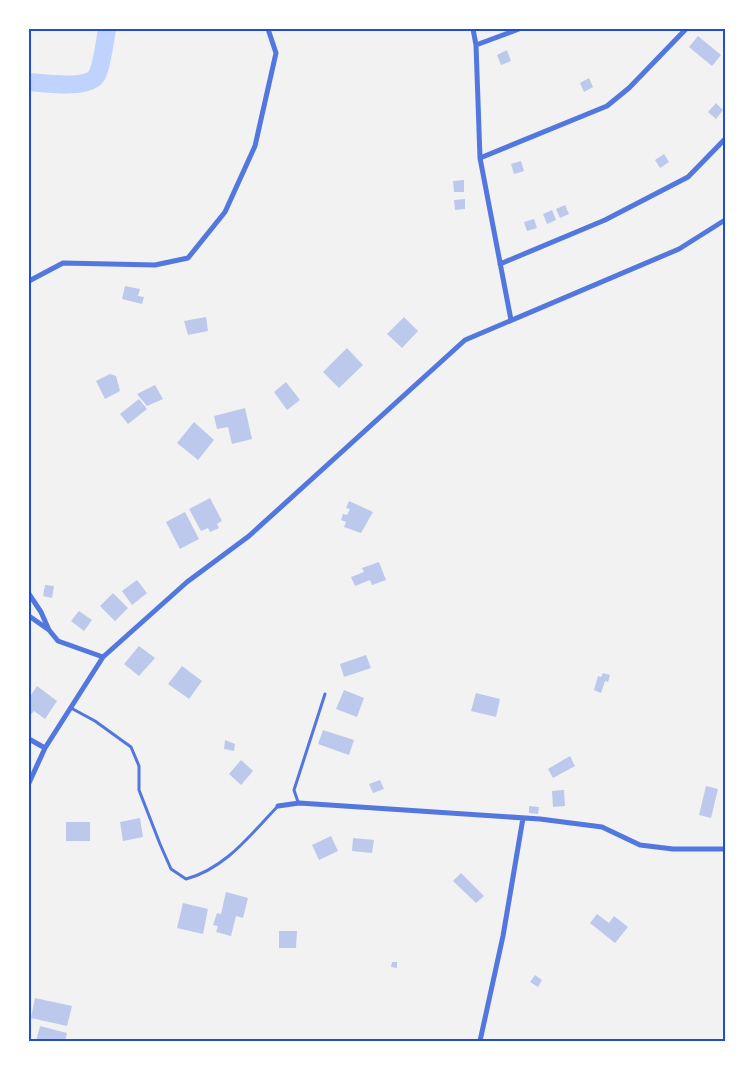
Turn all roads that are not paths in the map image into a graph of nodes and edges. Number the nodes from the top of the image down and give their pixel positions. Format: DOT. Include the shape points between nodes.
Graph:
graph roads {
  1 [pos="268,29"];
  2 [pos="473,29"];
  3 [pos="519,29"];
  4 [pos="686,29"];
  5 [pos="476,45"];
  6 [pos="725,139"];
  7 [pos="480,158"];
  8 [pos="725,220"];
  9 [pos="500,264"];
  10 [pos="29,281"];
  11 [pos="511,320"];
  12 [pos="29,594"];
  13 [pos="29,616"];
  14 [pos="49,630"];
  15 [pos="103,657"];
  16 [pos="325,694"];
  17 [pos="71,708"];
  18 [pos="29,739"];
  19 [pos="45,748"];
  20 [pos="29,783"];
  21 [pos="298,803"];
  22 [pos="278,806"];
  23 [pos="523,818"];
  24 [pos="725,849"];
  25 [pos="480,1041"];
  1 -- 10 [label="street" via="276,52 255,146 225,212 188,258 155,265 63,263"];
  2 -- 5 [label="street"];
  3 -- 5 [label="street"];
  4 -- 7 [label="street" via="607,106"];
  5 -- 7 [label="street"];
  6 -- 9 [label="street" via="688,177 605,220"];
  7 -- 9 [label="street"];
  8 -- 11 [label="street" via="679,249"];
  9 -- 11 [label="street"];
  11 -- 15 [label="street" via="466,340 249,536 187,582"];
  12 -- 14 [label="street"];
  13 -- 14 [label="street"];
  14 -- 15 [label="street" via="58,641"];
  15 -- 17 [label="street"];
  16 -- 21 [label="lane" via="294,790"];
  17 -- 19 [label="street"];
  17 -- 22 [label="lane" via="96,721 131,747 139,766 139,790 160,844 171,869 186,879 205,874 227,859"];
  18 -- 19 [label="street"];
  19 -- 20 [label="street"];
  21 -- 22 [label="street"];
  21 -- 23 [label="street"];
  23 -- 24 [label="street" via="602,826 640,845"];
  23 -- 25 [label="street" via="503,936"];
}
